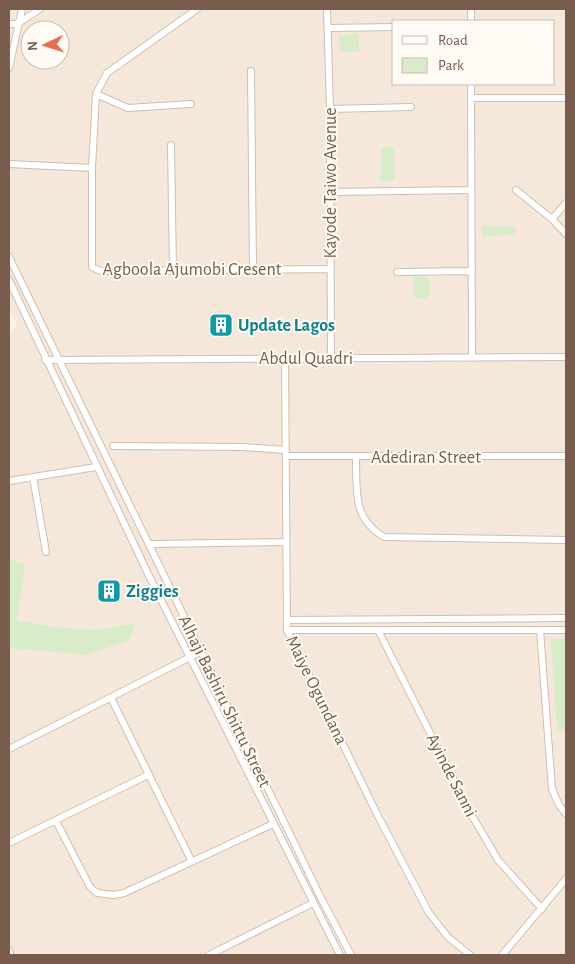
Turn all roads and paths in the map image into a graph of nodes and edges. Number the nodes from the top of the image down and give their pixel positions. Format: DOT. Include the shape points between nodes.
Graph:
graph roads {
  1 [pos="22,9"];
  2 [pos="40,9"];
  3 [pos="197,9"];
  4 [pos="327,9"];
  5 [pos="9,24"];
  6 [pos="17,24"];
  7 [pos="392,27"];
  8 [pos="328,28"];
  9 [pos="9,68"];
  10 [pos="251,71"];
  11 [pos="471,85"];
  12 [pos="96,94"];
  13 [pos="471,98"];
  14 [pos="566,98"];
  15 [pos="191,104"];
  16 [pos="411,108"];
  17 [pos="330,109"];
  18 [pos="171,145"];
  19 [pos="9,164"];
  20 [pos="92,168"];
  21 [pos="471,190"];
  22 [pos="516,190"];
  23 [pos="330,192"];
  24 [pos="566,203"];
  25 [pos="552,219"];
  26 [pos="566,234"];
  27 [pos="9,257"];
  28 [pos="330,269"];
  29 [pos="253,270"];
  30 [pos="174,271"];
  31 [pos="397,272"];
  32 [pos="472,272"];
  33 [pos="9,280"];
  34 [pos="566,357"];
  35 [pos="284,358"];
  36 [pos="331,358"];
  37 [pos="472,358"];
  38 [pos="58,359"];
  39 [pos="46,360"];
  40 [pos="113,446"];
  41 [pos="286,453"];
  42 [pos="566,456"];
  43 [pos="356,457"];
  44 [pos="96,467"];
  45 [pos="33,477"];
  46 [pos="9,481"];
  47 [pos="566,540"];
  48 [pos="286,542"];
  49 [pos="149,544"];
  50 [pos="46,552"];
  51 [pos="566,618"];
  52 [pos="287,620"];
  53 [pos="287,630"];
  54 [pos="378,630"];
  55 [pos="540,630"];
  56 [pos="566,630"];
  57 [pos="202,651"];
  58 [pos="191,657"];
  59 [pos="111,698"];
  60 [pos="9,749"];
  61 [pos="148,775"];
  62 [pos="566,814"];
  63 [pos="56,821"];
  64 [pos="273,824"];
  65 [pos="9,844"];
  66 [pos="192,862"];
  67 [pos="566,879"];
  68 [pos="313,903"];
  69 [pos="542,909"];
  70 [pos="9,951"];
  71 [pos="11,955"];
  72 [pos="209,955"];
  73 [pos="340,955"];
  74 [pos="351,955"];
  75 [pos="470,955"];
  76 [pos="502,955"];
  1 -- 6 [label="street"];
  2 -- 6 [label="street"];
  3 -- 12 [label="street, Agboola Ajumobi Cresent" via="107,73"];
  4 -- 8 [label="street, Kayode Taiwo Avenue"];
  5 -- 6 [label="street"];
  6 -- 9 [label="street"];
  7 -- 8 [label="street"];
  8 -- 17 [label="street, Kayode Taiwo Avenue"];
  10 -- 29 [label="street"];
  11 -- 13 [label="street"];
  12 -- 15 [label="street" via="128,108"];
  12 -- 20 [label="street, Agboola Ajumobi Cresent"];
  13 -- 14 [label="street"];
  13 -- 21 [label="street"];
  16 -- 17 [label="street"];
  17 -- 23 [label="street, Kayode Taiwo Avenue"];
  18 -- 30 [label="street"];
  19 -- 20 [label="street"];
  20 -- 30 [label="street, Agboola Ajumobi Cresent" via="92,267 100,271"];
  21 -- 23 [label="street"];
  21 -- 32 [label="street"];
  22 -- 25 [label="street"];
  23 -- 28 [label="street, Kayode Taiwo Avenue"];
  24 -- 25 [label="street"];
  25 -- 26 [label="street"];
  27 -- 38 [label="street, Alhaji Bashiru Shittu Street"];
  28 -- 29 [label="street, Agboola Ajumobi Cresent"];
  28 -- 36 [label="street, Kayode Taiwo Avenue"];
  29 -- 30 [label="street, Agboola Ajumobi Cresent"];
  31 -- 32 [label="street"];
  32 -- 37 [label="street"];
  33 -- 39 [label="street, Alhaji Bashiru Shittu Street"];
  34 -- 37 [label="street, Abdul Quadri"];
  35 -- 36 [label="street, Abdul Quadri"];
  35 -- 38 [label="street, Abdul Quadri"];
  35 -- 41 [label="street, Maiye Ogundana"];
  36 -- 37 [label="street, Abdul Quadri"];
  38 -- 39 [label="street, Abdul Quadri"];
  38 -- 49 [label="street, Alhaji Bashiru Shittu Street"];
  39 -- 44 [label="street, Alhaji Bashiru Shittu Street"];
  40 -- 41 [label="street, Adediran Street" via="243,447"];
  41 -- 43 [label="street, Adediran Street"];
  41 -- 48 [label="street, Maiye Ogundana"];
  42 -- 43 [label="street, Adediran Street"];
  43 -- 47 [label="street" via="358,505 372,530 384,537"];
  44 -- 45 [label="street"];
  44 -- 58 [label="street, Alhaji Bashiru Shittu Street"];
  45 -- 46 [label="street"];
  45 -- 50 [label="street"];
  48 -- 49 [label="street"];
  48 -- 52 [label="street, Maiye Ogundana"];
  49 -- 57 [label="street, Alhaji Bashiru Shittu Street"];
  51 -- 52 [label="street"];
  52 -- 53 [label="street, Maiye Ogundana"];
  53 -- 54 [label="street"];
  53 -- 75 [label="street, Maiye Ogundana" via="429,913 448,937"];
  54 -- 55 [label="street"];
  54 -- 69 [label="street, Ayinde Sanni" via="475,821 498,860"];
  55 -- 56 [label="street"];
  55 -- 62 [label="street" via="551,780 558,805"];
  57 -- 58 [label="street"];
  57 -- 74 [label="street, Alhaji Bashiru Shittu Street"];
  58 -- 59 [label="street"];
  58 -- 64 [label="street, Alhaji Bashiru Shittu Street"];
  59 -- 60 [label="street"];
  59 -- 61 [label="street"];
  61 -- 63 [label="street"];
  61 -- 66 [label="street"];
  63 -- 65 [label="street"];
  63 -- 66 [label="street" via="84,879 97,893 124,893"];
  64 -- 66 [label="street"];
  64 -- 68 [label="street, Alhaji Bashiru Shittu Street"];
  67 -- 69 [label="street"];
  68 -- 72 [label="street"];
  68 -- 73 [label="street, Alhaji Bashiru Shittu Street"];
  69 -- 76 [label="street"];
  70 -- 71 [label="street"];
}
